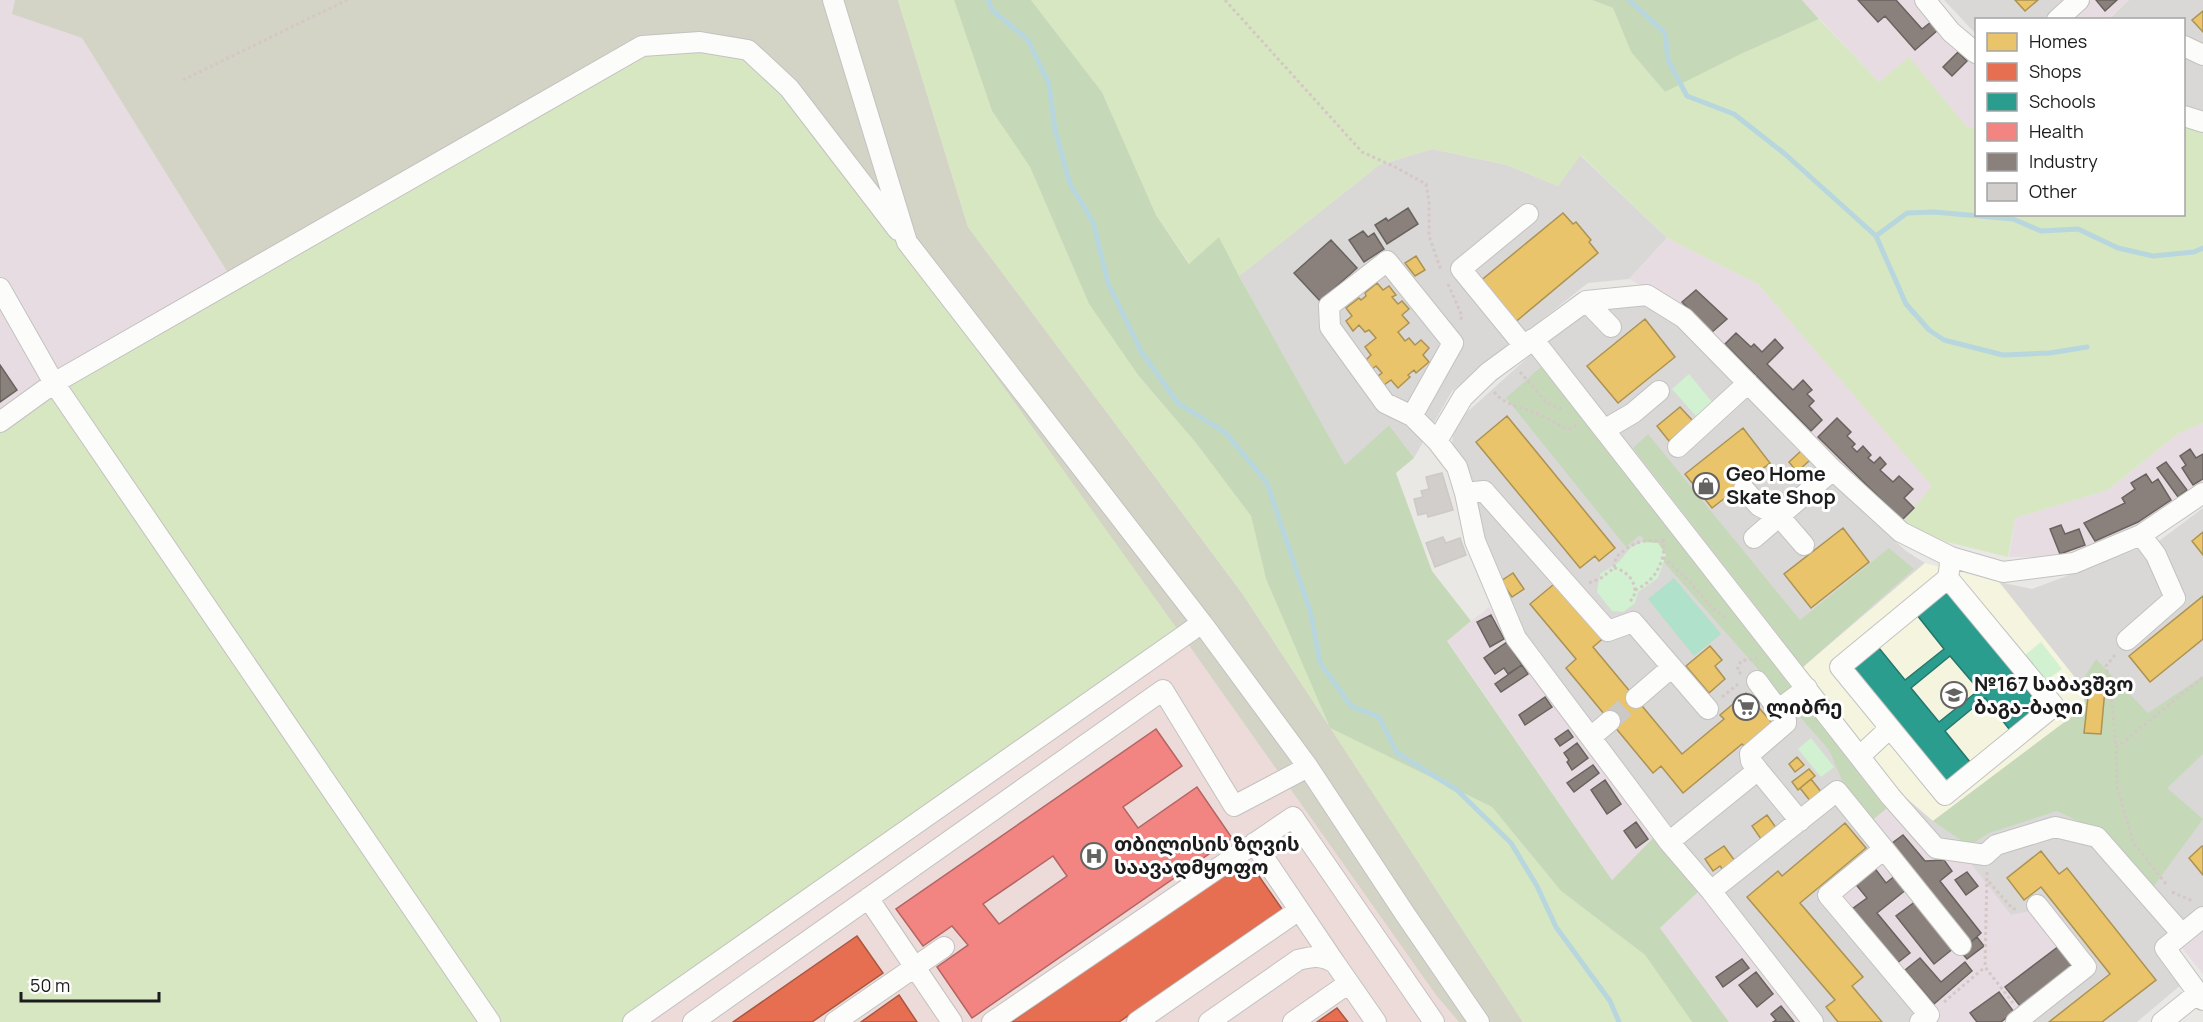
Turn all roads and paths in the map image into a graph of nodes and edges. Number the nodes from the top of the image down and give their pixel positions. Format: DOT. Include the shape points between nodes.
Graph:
graph roads {
  1 [pos="347,0"];
  2 [pos="833,0"];
  3 [pos="1225,0"];
  4 [pos="1925,0"];
  5 [pos="2079,0"];
  6 [pos="2059,18"];
  7 [pos="2185,46"];
  8 [pos="1975,51"];
  9 [pos="2203,55"];
  10 [pos="183,80"];
  11 [pos="2185,116"];
  12 [pos="2203,122"];
  13 [pos="1528,214"];
  14 [pos="907,242"];
  15 [pos="0,288"];
  16 [pos="1586,301"];
  17 [pos="1611,327"];
  18 [pos="1453,343"];
  19 [pos="1529,343"];
  20 [pos="1508,358"];
  21 [pos="1482,379"];
  22 [pos="54,383"];
  23 [pos="1748,383"];
  24 [pos="1659,391"];
  25 [pos="1412,416"];
  26 [pos="1571,416"];
  27 [pos="0,422"];
  28 [pos="1579,422"];
  29 [pos="1604,430"];
  30 [pos="1437,441"];
  31 [pos="1678,447"];
  32 [pos="1833,470"];
  33 [pos="1744,489"];
  34 [pos="1465,493"];
  35 [pos="2203,493"];
  36 [pos="1779,516"];
  37 [pos="1662,533"];
  38 [pos="2141,536"];
  39 [pos="1754,538"];
  40 [pos="1664,542"];
  41 [pos="1673,545"];
  42 [pos="1804,545"];
  43 [pos="1663,557"];
  44 [pos="1951,557"];
  45 [pos="1614,568"];
  46 [pos="1948,578"];
  47 [pos="1635,590"];
  48 [pos="1575,594"];
  49 [pos="1728,620"];
  50 [pos="1633,622"];
  51 [pos="1202,623"];
  52 [pos="2127,640"];
  53 [pos="1753,650"];
  54 [pos="1672,667"];
  55 [pos="2203,677"];
  56 [pos="1757,681"];
  57 [pos="1807,688"];
  58 [pos="1636,698"];
  59 [pos="1708,708"];
  60 [pos="1779,709"];
  61 [pos="1610,721"];
  62 [pos="1890,728"];
  63 [pos="1591,737"];
  64 [pos="2116,747"];
  65 [pos="1860,756"];
  66 [pos="1308,767"];
  67 [pos="1758,770"];
  68 [pos="1800,821"];
  69 [pos="1669,842"];
  70 [pos="1254,843"];
  71 [pos="1884,849"];
  72 [pos="1985,855"];
  73 [pos="1988,881"];
  74 [pos="1711,891"];
  75 [pos="868,898"];
  76 [pos="2203,904"];
  77 [pos="2037,905"];
  78 [pos="1299,910"];
  79 [pos="2203,917"];
  80 [pos="2182,934"];
  81 [pos="1961,945"];
  82 [pos="944,947"];
  83 [pos="1335,963"];
  84 [pos="915,967"];
  85 [pos="1985,967"];
  86 [pos="1349,983"];
  87 [pos="2201,997"];
  88 [pos="1425,1019"];
  89 [pos="1924,1019"];
  90 [pos="2019,1019"];
  91 [pos="490,1022"];
  92 [pos="633,1022"];
  93 [pos="693,1022"];
  94 [pos="835,1022"];
  95 [pos="952,1022"];
  96 [pos="992,1022"];
  97 [pos="1137,1022"];
  98 [pos="1209,1022"];
  99 [pos="1293,1022"];
  100 [pos="1376,1022"];
  101 [pos="1479,1022"];
  102 [pos="1813,1022"];
  103 [pos="2162,1022"];
  1 -- 10 [label="path"];
  2 -- 14 [label="street"];
  3 -- 18 [label="path" via="1362,153 1426,184 1429,236 1462,316"];
  4 -- 8 [label="street" via="1951,32"];
  5 -- 6 [label="street"];
  7 -- 9 [label="street"];
  11 -- 12 [label="street"];
  13 -- 19 [label="street" via="1461,269"];
  14 -- 22 [label="street" via="789,88 748,50 700,42 642,46"];
  14 -- 51 [label="street"];
  15 -- 22 [label="street"];
  16 -- 17 [label="street"];
  16 -- 19 [label="street"];
  16 -- 23 [label="street" via="1647,295 1684,318"];
  18 -- 25 [label="street"];
  18 -- 25 [label="street" via="1387,261 1329,306 1330,327 1385,403"];
  19 -- 20 [label="street"];
  19 -- 29 [label="street"];
  20 -- 21 [label="street"];
  20 -- 26 [label="path" via="1547,404"];
  21 -- 28 [label="path" via="1503,401 1545,417 1559,427 1570,429"];
  21 -- 30 [label="street" via="1463,397"];
  22 -- 27 [label="street"];
  22 -- 91 [label="street"];
  23 -- 31 [label="street"];
  23 -- 32 [label="street"];
  24 -- 29 [label="street" via="1634,413"];
  25 -- 30 [label="street"];
  29 -- 57 [label="street"];
  30 -- 34 [label="street" via="1457,467"];
  32 -- 36 [label="street"];
  32 -- 44 [label="street" via="1901,532"];
  33 -- 36 [label="street" via="1758,506"];
  34 -- 48 [label="street" via="1484,491"];
  34 -- 63 [label="street" via="1475,541 1516,638"];
  35 -- 38 [label="street"];
  36 -- 39 [label="street"];
  36 -- 42 [label="street"];
  37 -- 40 [label="path"];
  38 -- 44 [label="street" via="2074,563 2003,572"];
  38 -- 52 [label="street" via="2156,555 2175,598"];
  40 -- 41 [label="path"];
  40 -- 43 [label="path"];
  40 -- 45 [label="path" via="1647,540 1631,545 1616,556"];
  43 -- 47 [label="path" via="1656,574"];
  43 -- 49 [label="path"];
  44 -- 46 [label="street"];
  45 -- 47 [label="path" via="1623,569 1630,576"];
  45 -- 48 [label="path"];
  46 -- 62 [label="street" via="1840,667"];
  46 -- 62 [label="street" via="2054,706 1945,795"];
  47 -- 50 [label="path" via="1633,600 1627,604 1634,614"];
  48 -- 50 [label="street" via="1608,632"];
  50 -- 54 [label="street"];
  51 -- 66 [label="street"];
  51 -- 92 [label="street"];
  52 -- 64 [label="path" via="2106,666"];
  53 -- 59 [label="path" via="1758,658 1741,662 1737,670 1745,678"];
  54 -- 58 [label="street"];
  54 -- 59 [label="street"];
  55 -- 64 [label="path"];
  56 -- 60 [label="street"];
  57 -- 60 [label="street"];
  57 -- 65 [label="street"];
  60 -- 67 [label="street" via="1786,723 1749,754"];
  61 -- 63 [label="street"];
  62 -- 65 [label="street"];
  63 -- 69 [label="street"];
  64 -- 76 [label="path" via="2117,787 2133,842 2172,892"];
  65 -- 72 [label="street" via="1936,848"];
  66 -- 75 [label="street" via="1234,807 1164,690"];
  66 -- 101 [label="street"];
  67 -- 68 [label="street"];
  67 -- 69 [label="street"];
  68 -- 71 [label="street" via="1838,791"];
  68 -- 74 [label="street"];
  69 -- 74 [label="street"];
  70 -- 78 [label="street"];
  70 -- 88 [label="street" via="1293,817"];
  70 -- 96 [label="street"];
  71 -- 81 [label="street"];
  71 -- 89 [label="street" via="1828,895"];
  72 -- 73 [label="path"];
  72 -- 80 [label="street" via="1996,845 2055,827 2097,837"];
  73 -- 77 [label="path" via="2013,909"];
  73 -- 85 [label="path"];
  74 -- 102 [label="street"];
  75 -- 84 [label="street"];
  75 -- 93 [label="street"];
  77 -- 90 [label="street" via="2086,967"];
  78 -- 83 [label="street"];
  78 -- 97 [label="street"];
  79 -- 80 [label="street"];
  80 -- 87 [label="street" via="2165,948"];
  82 -- 84 [label="street"];
  83 -- 86 [label="street"];
  83 -- 98 [label="street" via="1312,956 1298,960"];
  84 -- 94 [label="street"];
  84 -- 95 [label="street"];
  85 -- 89 [label="path"];
  85 -- 90 [label="path"];
  86 -- 99 [label="street"];
  86 -- 100 [label="street"];
  87 -- 103 [label="street"];
}
